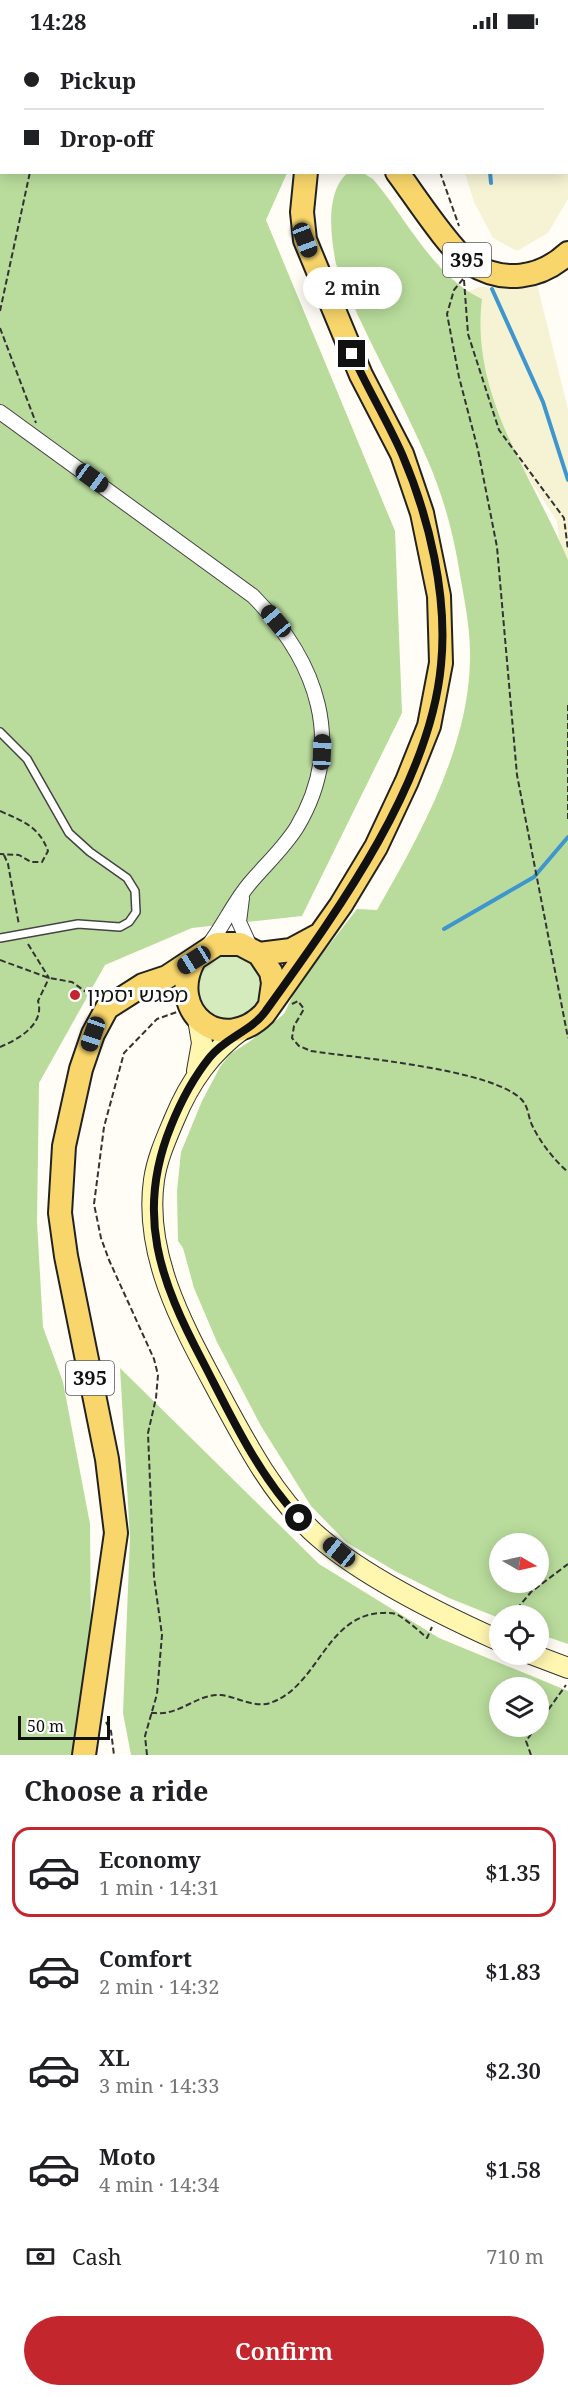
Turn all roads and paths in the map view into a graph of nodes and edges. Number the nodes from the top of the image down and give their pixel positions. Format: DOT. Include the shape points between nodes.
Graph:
graph roads {
  1 [pos="30,174"];
  2 [pos="306,174"];
  3 [pos="399,174"];
  4 [pos="441,174"];
  5 [pos="460,229"];
  6 [pos="568,253"];
  7 [pos="467,271"];
  8 [pos="0,311"];
  9 [pos="0,328"];
  10 [pos="0,347"];
  11 [pos="5,348"];
  12 [pos="0,412"];
  13 [pos="38,439"];
  14 [pos="568,550"];
  15 [pos="568,705"];
  16 [pos="0,732"];
  17 [pos="0,811"];
  18 [pos="568,819"];
  19 [pos="2,854"];
  20 [pos="250,883"];
  21 [pos="327,925"];
  22 [pos="23,936"];
  23 [pos="0,938"];
  24 [pos="255,951"];
  25 [pos="200,954"];
  26 [pos="0,960"];
  27 [pos="49,978"];
  28 [pos="113,1004"];
  29 [pos="280,1004"];
  30 [pos="196,1016"];
  31 [pos="244,1028"];
  32 [pos="568,1038"];
  33 [pos="0,1047"];
  34 [pos="195,1076"];
  35 [pos="568,1172"];
  36 [pos="568,1564"];
  37 [pos="520,1605"];
  38 [pos="441,1611"];
  39 [pos="489,1635"];
  40 [pos="549,1661"];
  41 [pos="568,1668"];
  42 [pos="568,1682"];
  43 [pos="549,1709"];
  44 [pos="151,1713"];
  45 [pos="91,1714"];
  46 [pos="529,1737"];
  47 [pos="84,1755"];
  48 [pos="114,1755"];
  49 [pos="147,1755"];
  50 [pos="531,1755"];
  1 -- 8 [label="path"];
  2 -- 21 [label="main road" via="302,212 305,240 361,375 411,478 434,567 442,646 435,706 407,782 376,847"];
  3 -- 7 [label="main road, 395" via="457,251"];
  4 -- 5 [label="path"];
  6 -- 7 [label="main road, 395" via="554,266 534,275 513,277"];
  7 -- 14 [label="path" via="468,334 499,430 564,518"];
  7 -- 32 [label="path" via="454,290 447,314 497,547 517,775"];
  9 -- 11 [label="path"];
  10 -- 11 [label="path"];
  11 -- 13 [label="path" via="35,416"];
  12 -- 13 [label="street"];
  13 -- 20 [label="street" via="254,596 276,621 307,671 322,718 318,771 308,806 296,829"];
  15 -- 18 [label="path"];
  16 -- 22 [label="lane" via="27,759 69,833 127,878 135,891 136,912 120,927 78,924"];
  17 -- 19 [label="path" via="30,823 44,839 48,851 42,862"];
  19 -- 22 [label="path"];
  20 -- 24 [label="street" via="239,912 243,932"];
  20 -- 25 [label="street"];
  21 -- 24 [label="main road" via="302,946"];
  21 -- 29 [label="main road"];
  22 -- 23 [label="lane"];
  22 -- 27 [label="path"];
  24 -- 25 [label="main road" via="228,943"];
  24 -- 29 [label="main road" via="271,972"];
  25 -- 28 [label="main road" via="167,977 143,985"];
  25 -- 30 [label="main road" via="188,972 185,986"];
  26 -- 27 [label="path"];
  27 -- 28 [label="path" via="72,981"];
  27 -- 33 [label="path" via="38,1001 41,1011 37,1022"];
  28 -- 30 [label="main road" via="139,994 164,994"];
  28 -- 45 [label="main road, 395" via="93,1034 81,1069 64,1146 60,1192 66,1256 107,1459 116,1533"];
  29 -- 31 [label="main road"];
  29 -- 35 [label="path" via="298,1001 304,1009 292,1038 310,1051 469,1075 505,1088 523,1101 531,1124 557,1163"];
  30 -- 31 [label="main road" via="220,1030"];
  30 -- 34 [label="main road" via="202,1043"];
  30 -- 44 [label="path" via="168,1014 157,1019 124,1053 104,1127 94,1204 109,1260 158,1375 148,1433 154,1577 162,1635 157,1694"];
  31 -- 34 [label="main road" via="221,1046"];
  34 -- 38 [label="main road" via="161,1150 152,1208 161,1267 195,1348 256,1461 286,1504 339,1552 374,1576"];
  36 -- 37 [label="path"];
  38 -- 39 [label="main road"];
  38 -- 44 [label="path" via="427,1638 388,1612 353,1621 337,1633 296,1684 269,1704 220,1695 170,1712"];
  40 -- 41 [label="main road"];
  42 -- 43 [label="path"];
  44 -- 49 [label="path" via="145,1736"];
  45 -- 47 [label="main road, 395"];
  45 -- 48 [label="path" via="105,1719"];
  46 -- 50 [label="path" via="526,1741"];
}
